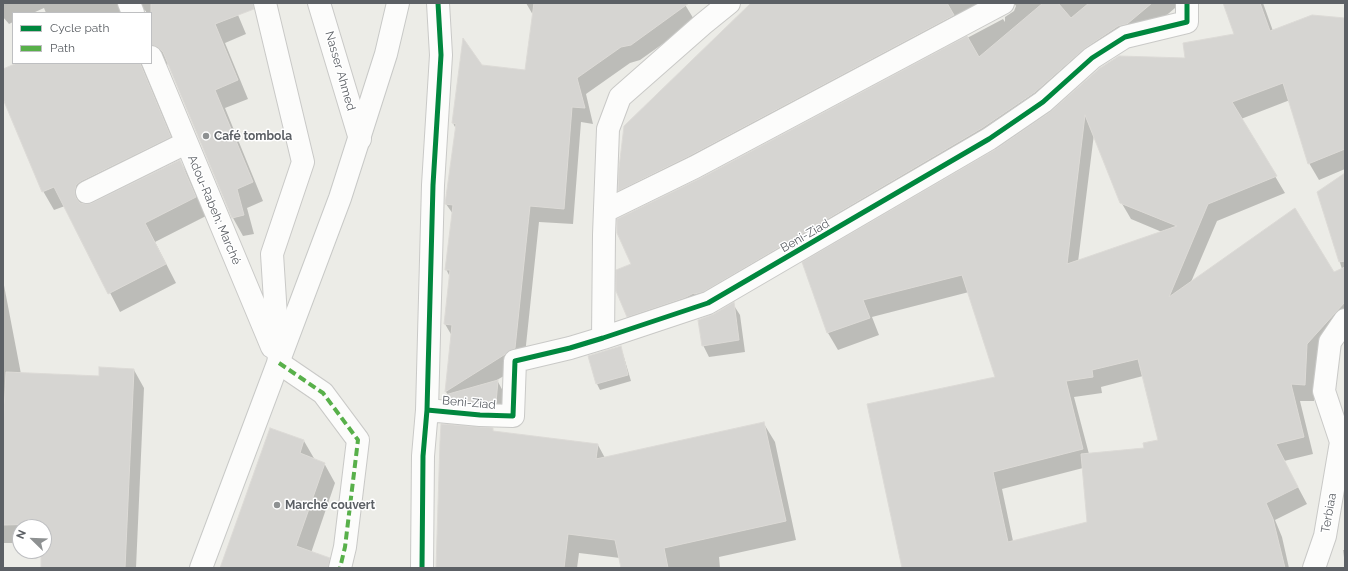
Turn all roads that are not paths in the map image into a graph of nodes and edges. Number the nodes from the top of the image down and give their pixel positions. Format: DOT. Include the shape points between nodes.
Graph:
graph roads {
  1 [pos="265,3"];
  2 [pos="319,3"];
  3 [pos="398,3"];
  4 [pos="438,3"];
  5 [pos="729,3"];
  6 [pos="1003,3"];
  7 [pos="1187,3"];
  8 [pos="152,59"];
  9 [pos="360,138"];
  10 [pos="186,143"];
  11 [pos="87,192"];
  12 [pos="605,211"];
  13 [pos="1345,320"];
  14 [pos="603,338"];
  15 [pos="279,362"];
  16 [pos="427,410"];
  17 [pos="201,568"];
  18 [pos="340,568"];
  19 [pos="422,568"];
  20 [pos="1314,568"];
  1 -- 15 [label="street" via="303,162 272,254"];
  2 -- 9 [label="street, Nasser Ahmed"];
  3 -- 9 [label="street" via="386,54"];
  4 -- 16 [label="street" via="441,55 433,185"];
  5 -- 12 [label="street" via="620,97 608,129"];
  6 -- 12 [label="street" via="702,163"];
  7 -- 14 [label="street, Beni-Ziad" via="1188,22 1125,37 1092,58 1043,102 989,139 831,233 708,303"];
  8 -- 10 [label="street, Adou-Rabeh; Marché"];
  9 -- 15 [label="street"];
  10 -- 11 [label="street"];
  10 -- 15 [label="street, Adou-Rabeh; Marché"];
  12 -- 14 [label="street"];
  13 -- 20 [label="street, Terbiaa" via="1330,342 1324,391 1341,442 1325,536"];
  14 -- 16 [label="street, Beni-Ziad" via="514,361 513,416"];
  15 -- 17 [label="street"];
  15 -- 18 [label="street" via="323,393 358,440 345,547"];
  16 -- 19 [label="street" via="423,456"];
}
